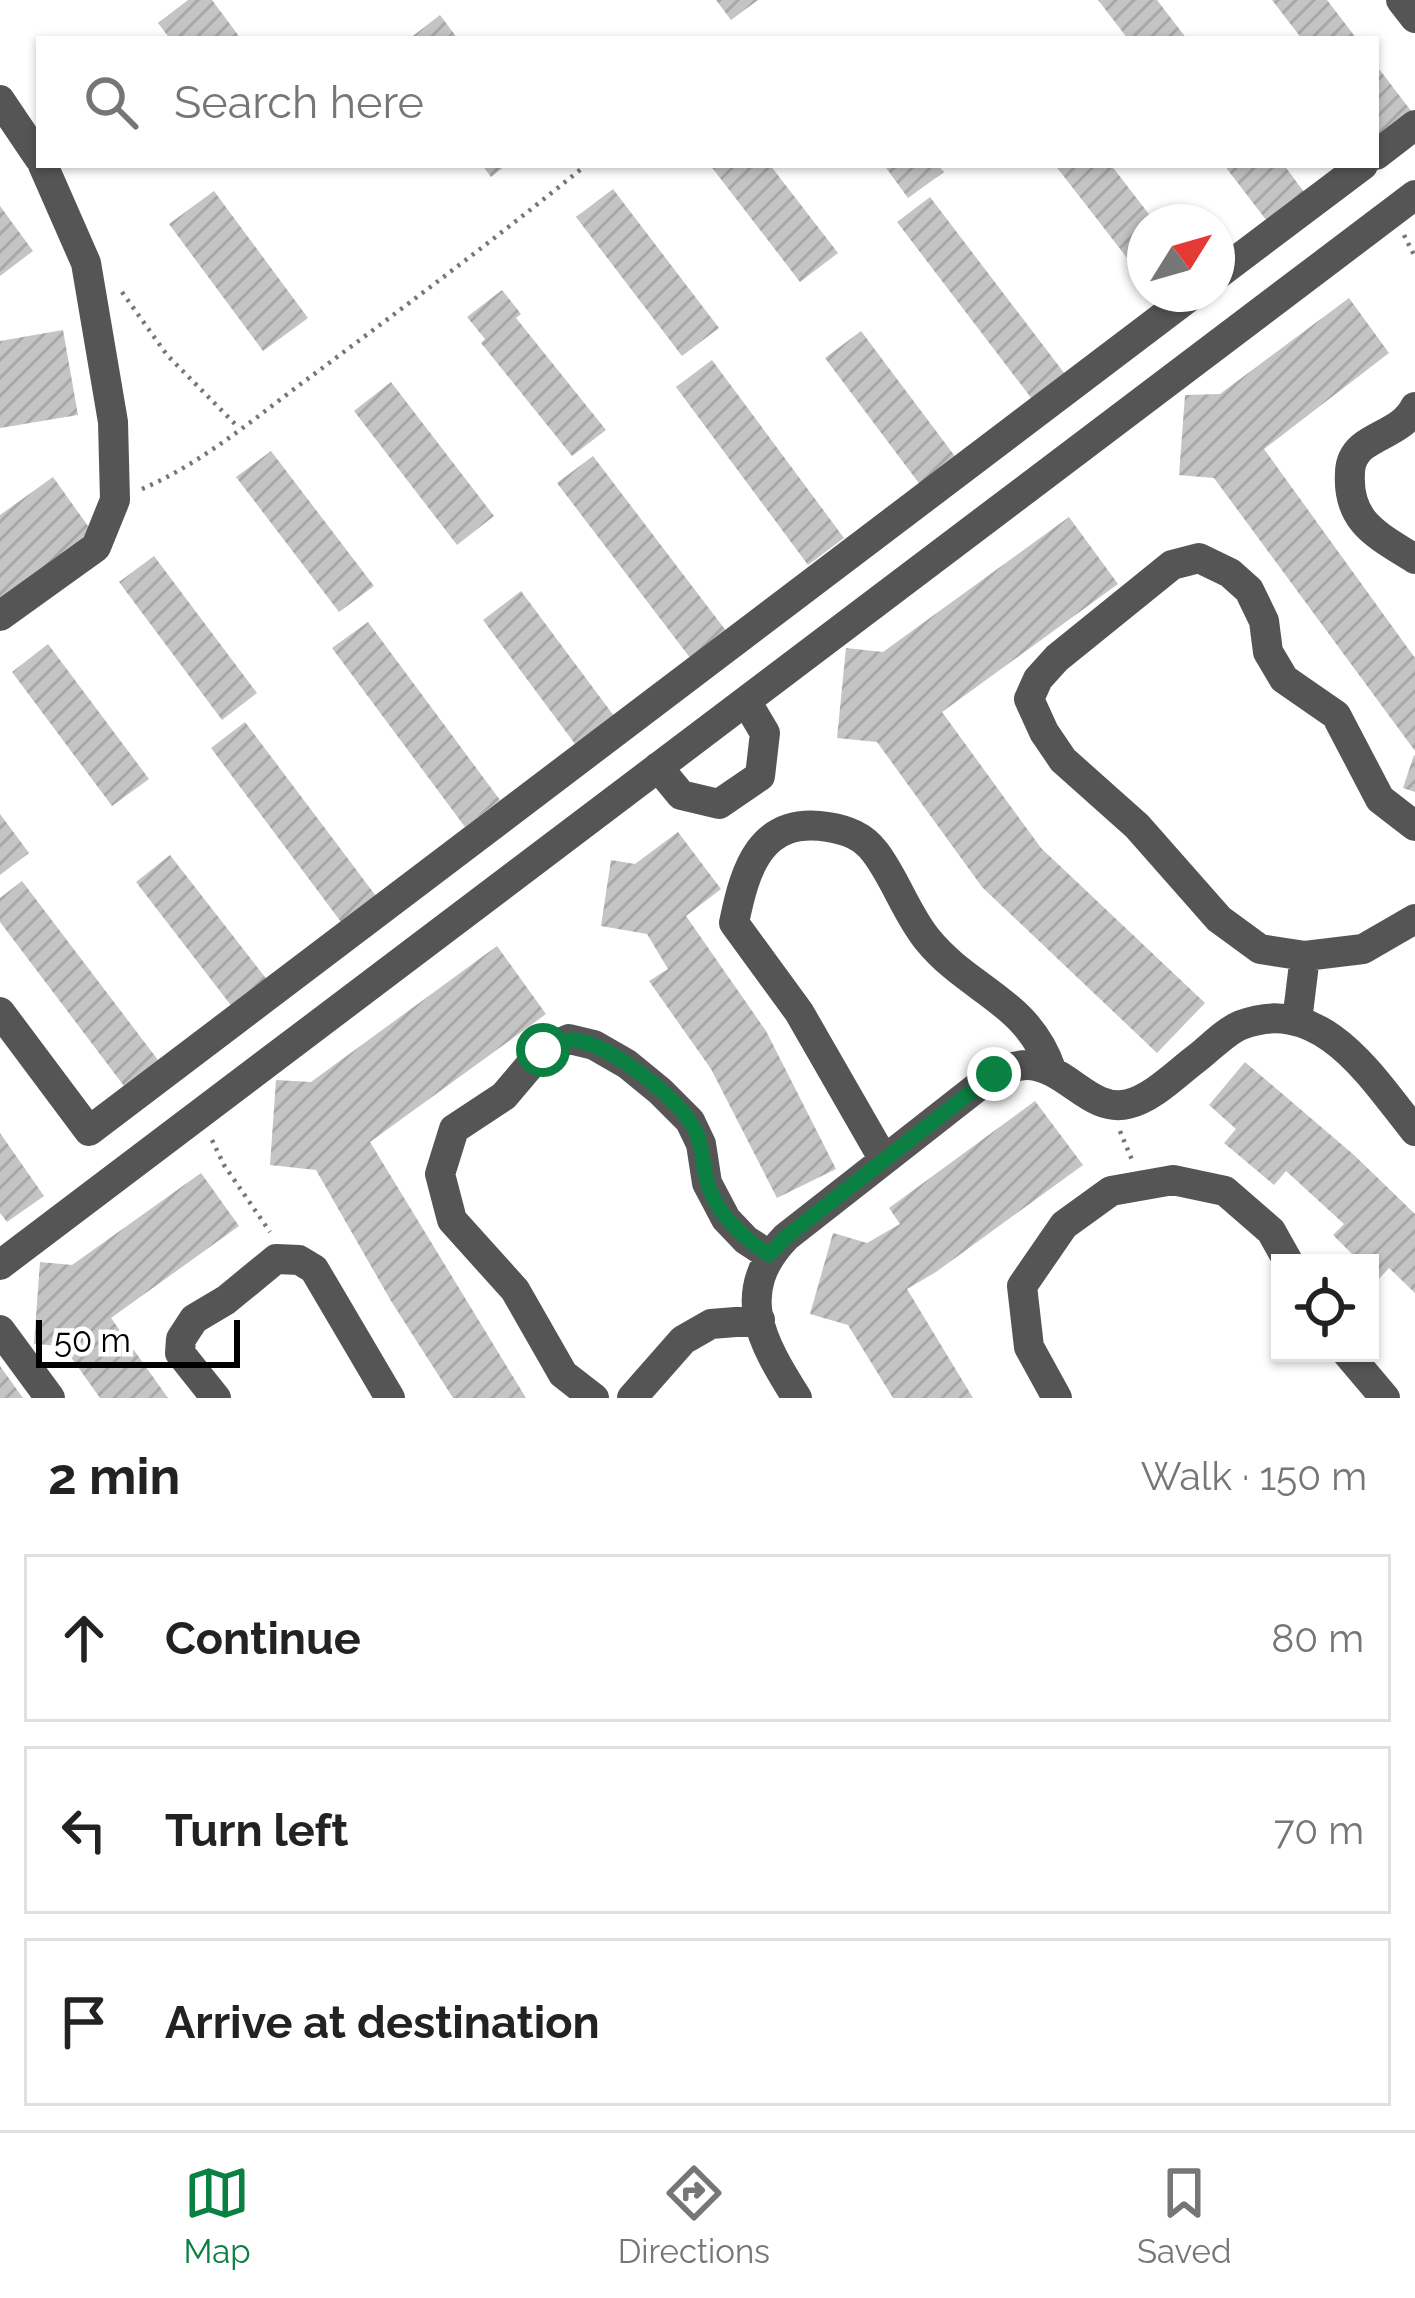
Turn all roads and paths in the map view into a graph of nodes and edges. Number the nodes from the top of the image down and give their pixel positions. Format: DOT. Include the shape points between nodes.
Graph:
graph roads {
  1 [pos="1401,0"];
  2 [pos="1415,18"];
  3 [pos="0,100"];
  4 [pos="1415,125"];
  5 [pos="1379,153"];
  6 [pos="36,154"];
  7 [pos="44,168"];
  8 [pos="582,168"];
  9 [pos="1359,168"];
  10 [pos="1415,195"];
  11 [pos="1235,261"];
  12 [pos="86,263"];
  13 [pos="1168,312"];
  14 [pos="1415,407"];
  15 [pos="239,428"];
  16 [pos="115,500"];
  17 [pos="1415,559"];
  18 [pos="0,616"];
  19 [pos="746,700"];
  20 [pos="658,767"];
  21 [pos="738,790"];
  22 [pos="1415,826"];
  23 [pos="772,835"];
  24 [pos="1415,919"];
  25 [pos="1305,956"];
  26 [pos="0,1012"];
  27 [pos="1297,1022"];
  28 [pos="1051,1069"];
  29 [pos="1109,1104"];
  30 [pos="201,1114"];
  31 [pos="1415,1131"];
  32 [pos="884,1160"];
  33 [pos="1142,1186"];
  34 [pos="1284,1254"];
  35 [pos="769,1255"];
  36 [pos="276,1259"];
  37 [pos="0,1265"];
  38 [pos="760,1320"];
  39 [pos="0,1330"];
  40 [pos="1355,1362"];
  41 [pos="50,1398"];
  42 [pos="216,1398"];
  43 [pos="390,1398"];
  44 [pos="594,1398"];
  45 [pos="632,1398"];
  46 [pos="797,1398"];
  47 [pos="1057,1398"];
  48 [pos="1385,1398"];
  1 -- 2 [label="lane"];
  3 -- 6 [label="lane"];
  4 -- 5 [label="lane"];
  7 -- 12 [label="lane"];
  8 -- 15 [label="path"];
  9 -- 11 [label="lane"];
  10 -- 19 [label="lane"];
  12 -- 15 [label="path" via="116,283 167,355"];
  12 -- 16 [label="lane" via="113,422"];
  13 -- 26 [label="lane" via="89,1131"];
  14 -- 17 [label="lane" via="1350,463 1348,499 1371,531"];
  15 -- 16 [label="path" via="168,478"];
  16 -- 18 [label="lane" via="96,547"];
  19 -- 20 [label="lane"];
  19 -- 21 [label="lane" via="765,733 760,776"];
  20 -- 21 [label="lane" via="681,795 718,804"];
  20 -- 30 [label="lane"];
  21 -- 23 [label="lane"];
  22 -- 25 [label="lane" via="1380,799 1336,715 1284,679 1249,590 1199,558 1172,565 1038,679 1029,699 1063,760 1137,826 1219,920 1260,949"];
  23 -- 28 [label="lane" via="808,824 850,831 874,850 927,939 1016,1012 1041,1039"];
  23 -- 32 [label="lane" via="745,871 734,923 799,1012"];
  24 -- 25 [label="lane" via="1363,950"];
  25 -- 27 [label="lane"];
  27 -- 29 [label="lane" via="1239,1025 1148,1095"];
  27 -- 31 [label="lane" via="1316,1026 1354,1055"];
  28 -- 29 [label="lane"];
  28 -- 32 [label="lane" via="1025,1064 994,1074"];
  29 -- 33 [label="path"];
  30 -- 36 [label="path" via="276,1242"];
  30 -- 37 [label="lane"];
  32 -- 35 [label="lane"];
  33 -- 34 [label="lane" via="1173,1180 1225,1190 1271,1231"];
  33 -- 47 [label="lane" via="1111,1191 1064,1225 1022,1286 1029,1347"];
  35 -- 38 [label="lane" via="754,1293"];
  35 -- 44 [label="lane" via="726,1219 690,1120 660,1090 594,1045 568,1040 543,1050 504,1096 454,1129 440,1174 452,1220 515,1290 562,1374"];
  36 -- 42 [label="lane" via="194,1319 182,1339 180,1353"];
  36 -- 43 [label="lane" via="314,1269"];
  38 -- 45 [label="lane" via="711,1324 682,1340"];
  38 -- 46 [label="lane"];
  39 -- 41 [label="lane"];
  40 -- 48 [label="lane"];
}
